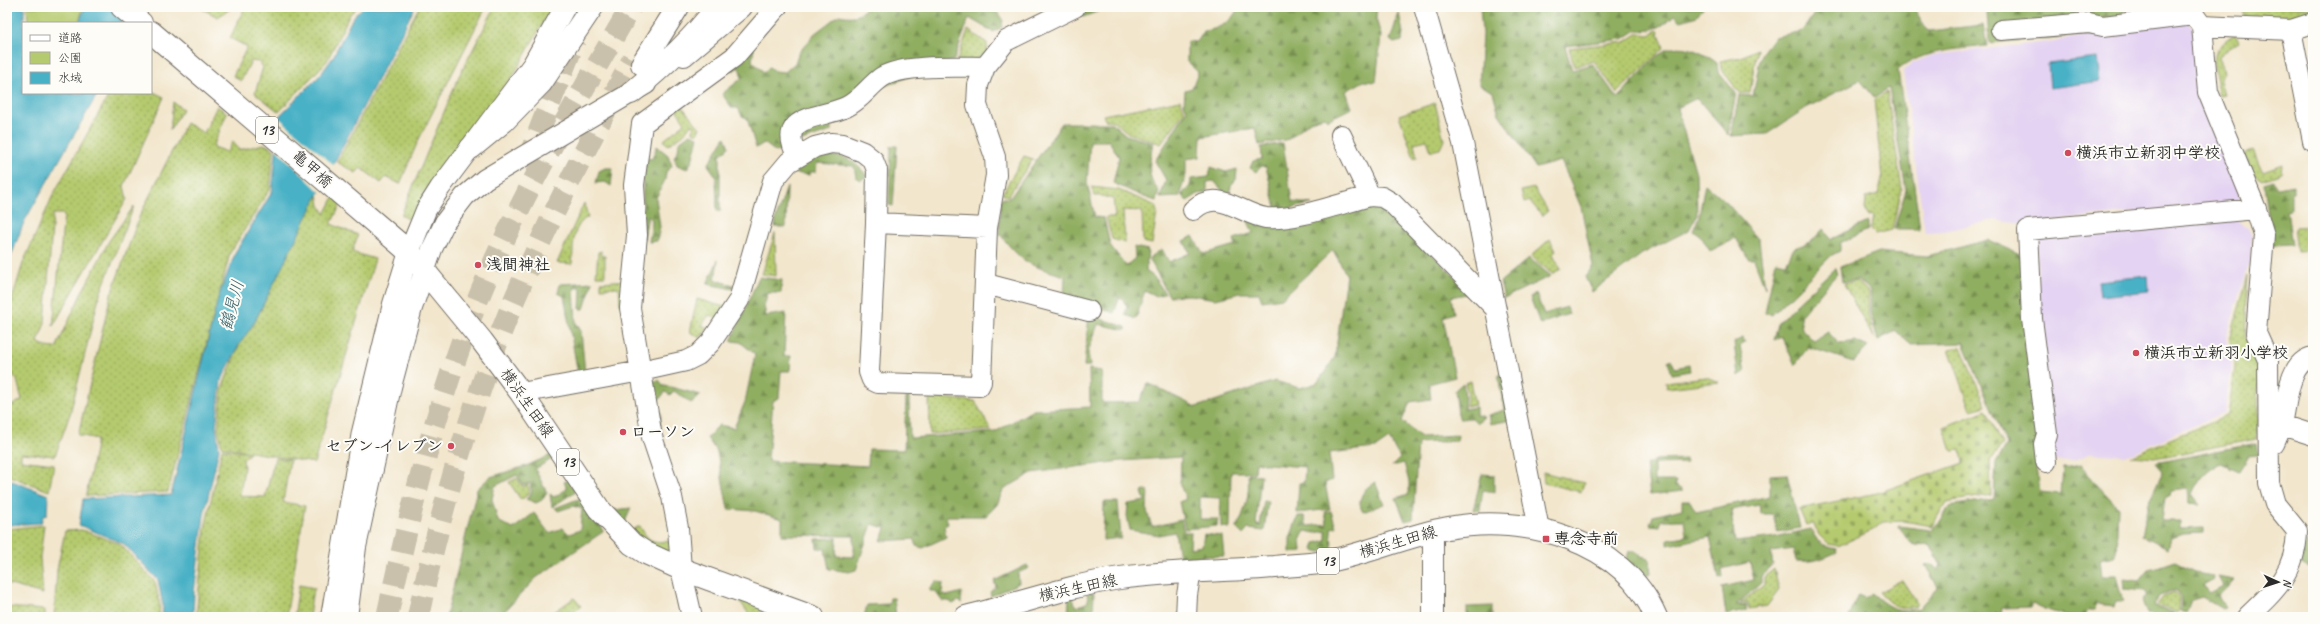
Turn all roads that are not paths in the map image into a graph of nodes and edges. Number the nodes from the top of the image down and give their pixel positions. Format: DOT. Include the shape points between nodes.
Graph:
graph roads {
  1 [pos="122,7"];
  2 [pos="565,7"];
  3 [pos="592,7"];
  4 [pos="660,7"];
  5 [pos="678,7"];
  6 [pos="717,7"];
  7 [pos="742,7"];
  8 [pos="777,7"];
  9 [pos="1075,7"];
  10 [pos="1424,7"];
  11 [pos="140,22"];
  12 [pos="2313,23"];
  13 [pos="2202,26"];
  14 [pos="2001,30"];
  15 [pos="2291,30"];
  16 [pos="152,33"];
  17 [pos="985,67"];
  18 [pos="631,94"];
  19 [pos="1341,135"];
  20 [pos="2313,141"];
  21 [pos="471,148"];
  22 [pos="798,157"];
  23 [pos="1370,196"];
  24 [pos="2256,209"];
  25 [pos="1193,210"];
  26 [pos="876,223"];
  27 [pos="987,228"];
  28 [pos="381,230"];
  29 [pos="408,252"];
  30 [pos="424,269"];
  31 [pos="986,284"];
  32 [pos="1496,309"];
  33 [pos="1089,311"];
  34 [pos="2313,357"];
  35 [pos="641,371"];
  36 [pos="520,393"];
  37 [pos="2282,425"];
  38 [pos="2313,435"];
  39 [pos="2269,455"];
  40 [pos="2046,462"];
  41 [pos="351,501"];
  42 [pos="363,523"];
  43 [pos="1539,529"];
  44 [pos="1432,531"];
  45 [pos="681,569"];
  46 [pos="1192,571"];
  47 [pos="331,617"];
  48 [pos="339,617"];
  49 [pos="347,617"];
  50 [pos="356,617"];
  51 [pos="692,617"];
  52 [pos="813,617"];
  53 [pos="966,617"];
  54 [pos="1186,617"];
  55 [pos="1433,617"];
  56 [pos="1656,617"];
  57 [pos="2247,617"];
  1 -- 11 [label="main road"];
  2 -- 21 [label="street" via="533,64"];
  3 -- 21 [label="main road" via="541,83 504,121"];
  4 -- 5 [label="main road" via="637,61"];
  6 -- 18 [label="main road" via="698,32"];
  7 -- 18 [label="street" via="671,68"];
  8 -- 35 [label="street" via="734,57 642,124 634,185 637,235 630,308"];
  9 -- 17 [label="street" via="1006,42"];
  10 -- 32 [label="street" via="1463,143"];
  12 -- 15 [label="street"];
  13 -- 14 [label="street" via="2194,15 2103,26 2089,23"];
  13 -- 15 [label="street"];
  13 -- 24 [label="street" via="2208,92"];
  15 -- 20 [label="street"];
  16 -- 28 [label="main road, 亀甲橋 / 13"];
  17 -- 22 [label="street" via="928,66 889,74 854,102 811,116 794,128 790,135 791,144"];
  17 -- 27 [label="street" via="978,85 977,105 995,157 996,175"];
  18 -- 30 [label="street" via="503,167 480,183 465,196 445,222"];
  19 -- 23 [label="street"];
  21 -- 29 [label="street" via="426,210"];
  22 -- 26 [label="street" via="815,147 843,144 863,152 873,160 877,170"];
  22 -- 35 [label="street" via="789,162 773,181 767,194 739,300 711,342 698,356 686,361"];
  23 -- 25 [label="street" via="1275,218 1254,215 1220,201 1202,202"];
  23 -- 32 [label="street" via="1382,197 1392,204"];
  24 -- 39 [label="street" via="2264,235 2256,333 2268,360"];
  24 -- 40 [label="street" via="2028,230 2032,319 2047,434 2044,444"];
  26 -- 27 [label="street"];
  26 -- 31 [label="street" via="869,372 872,380 878,383 979,386"];
  27 -- 31 [label="street"];
  28 -- 29 [label="main road, 横浜生田線 / 13"];
  29 -- 30 [label="main road, 横浜生田線 / 13"];
  29 -- 41 [label="street" via="362,432"];
  30 -- 36 [label="main road, 横浜生田線 / 13"];
  30 -- 42 [label="street" via="392,386"];
  31 -- 33 [label="street"];
  32 -- 43 [label="street"];
  34 -- 37 [label="street" via="2298,367 2287,391"];
  35 -- 36 [label="street"];
  35 -- 45 [label="street" via="652,437 672,497 678,528"];
  36 -- 45 [label="main road, 横浜生田線 / 13" via="599,509 620,534 646,553"];
  37 -- 38 [label="street"];
  37 -- 39 [label="street"];
  39 -- 57 [label="street" via="2269,483 2275,504 2297,532 2296,546 2282,582"];
  41 -- 47 [label="street"];
  41 -- 48 [label="street"];
  42 -- 49 [label="street" via="356,547"];
  42 -- 50 [label="street"];
  43 -- 44 [label="main road, 横浜生田線 / 13" via="1472,525"];
  43 -- 56 [label="main road, 横浜生田線 / 13" via="1575,540 1609,559 1638,586"];
  44 -- 46 [label="main road, 横浜生田線 / 13" via="1318,563"];
  44 -- 55 [label="street"];
  45 -- 51 [label="street"];
  45 -- 52 [label="main road, 横浜生田線 / 13"];
  46 -- 53 [label="main road, 横浜生田線 / 13" via="1120,578 1062,589"];
  46 -- 54 [label="street"];
}
